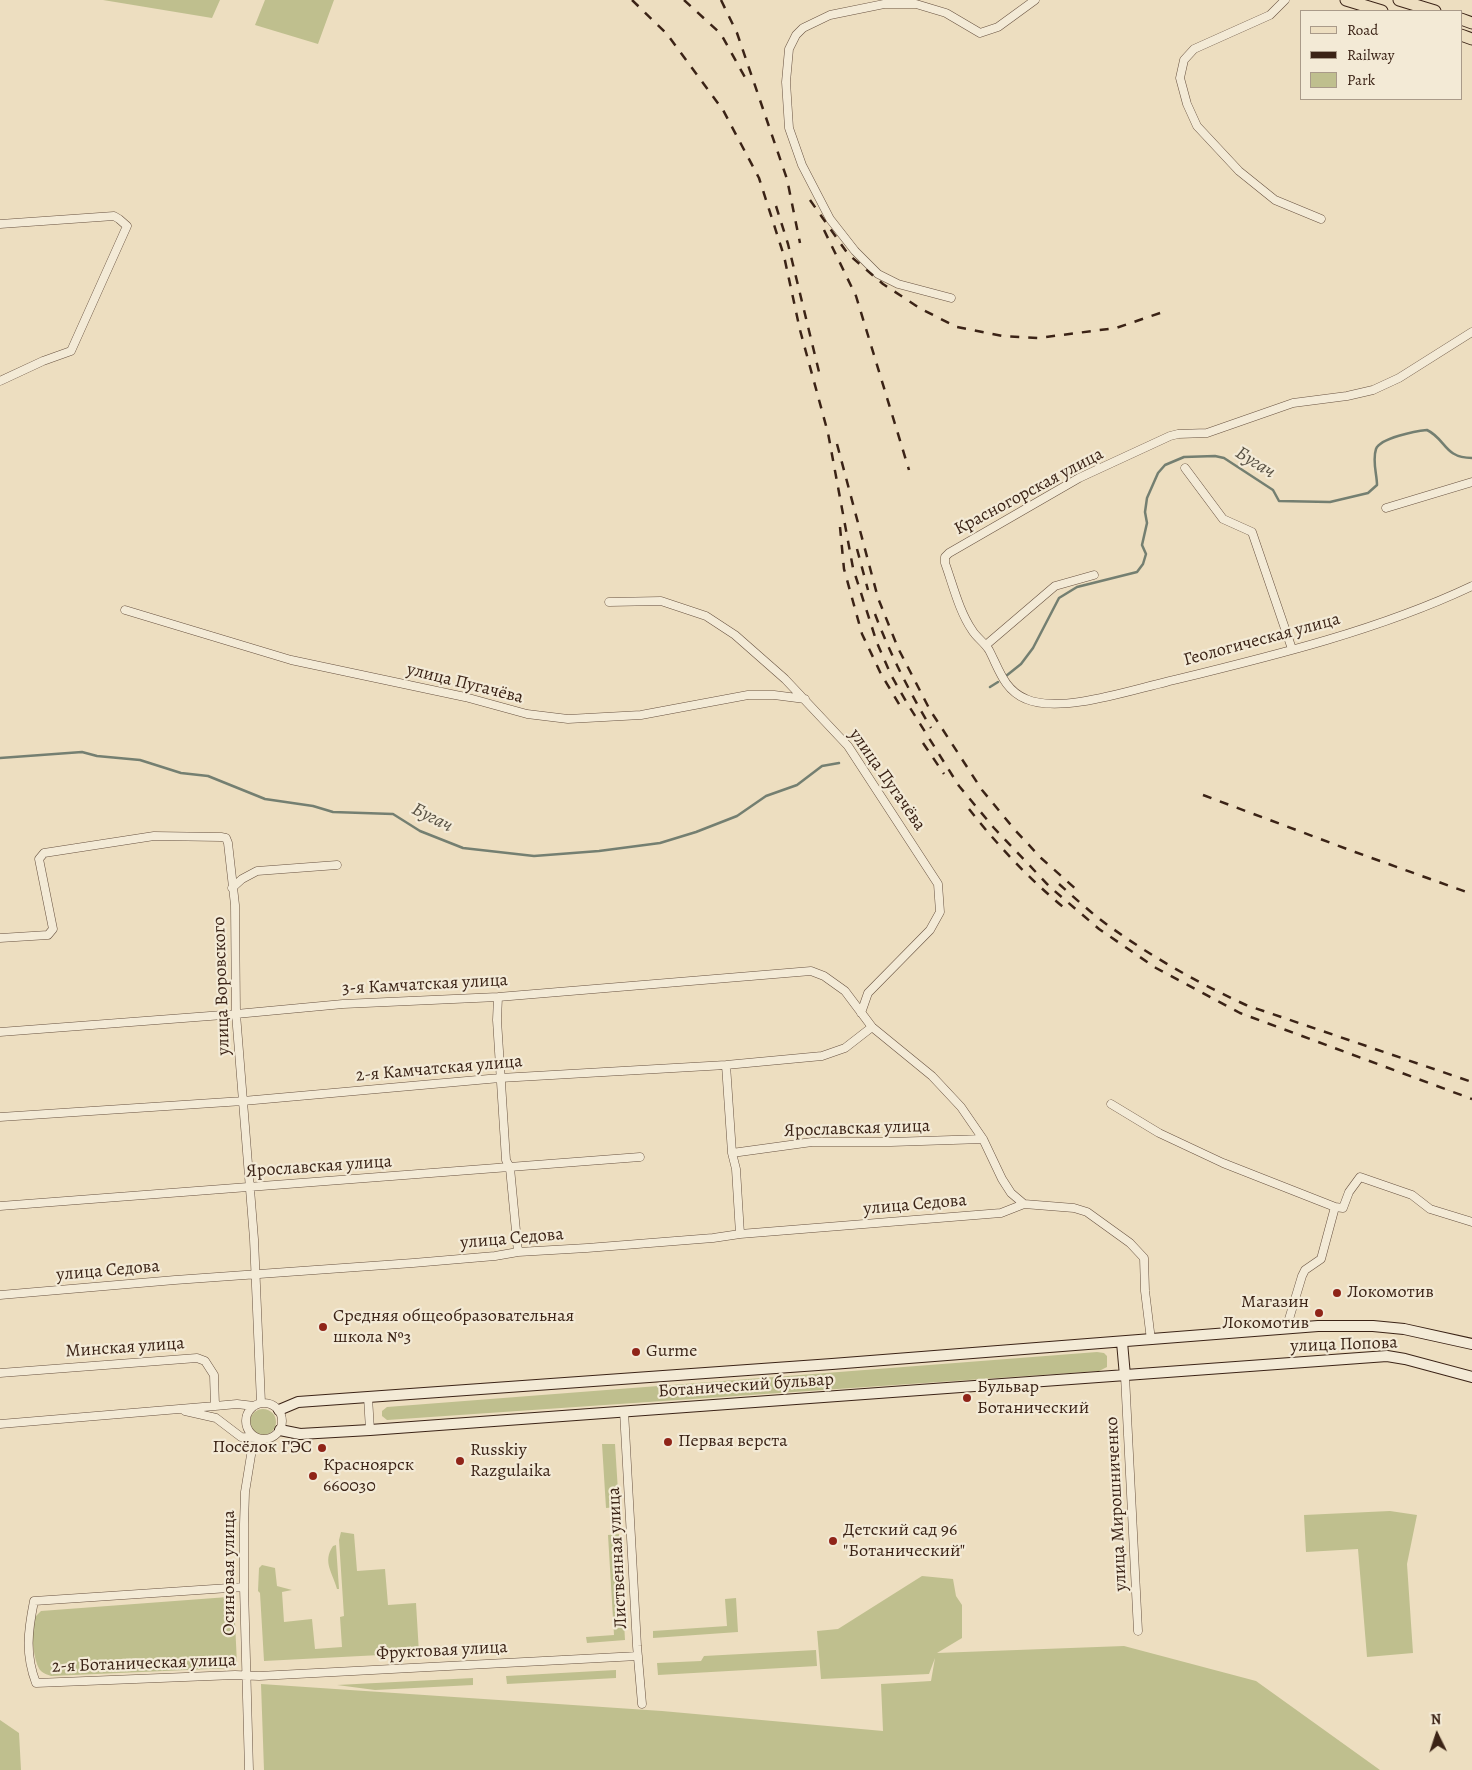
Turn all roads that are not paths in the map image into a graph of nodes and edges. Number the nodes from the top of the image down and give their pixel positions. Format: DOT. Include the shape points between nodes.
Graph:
graph roads {
  1 [pos="1035,0"];
  2 [pos="1285,0"];
  3 [pos="1346,0"];
  4 [pos="1399,0"];
  5 [pos="1379,10"];
  6 [pos="1432,10"];
  7 [pos="1321,219"];
  8 [pos="0,224"];
  9 [pos="951,298"];
  10 [pos="1472,332"];
  11 [pos="0,381"];
  12 [pos="1185,468"];
  13 [pos="1472,482"];
  14 [pos="1386,508"];
  15 [pos="1094,574"];
  16 [pos="1472,586"];
  17 [pos="609,602"];
  18 [pos="125,610"];
  19 [pos="986,645"];
  20 [pos="1292,649"];
  21 [pos="805,699"];
  22 [pos="1055,704"];
  23 [pos="337,865"];
  24 [pos="232,888"];
  25 [pos="0,938"];
  26 [pos="498,998"];
  27 [pos="861,1013"];
  28 [pos="236,1014"];
  29 [pos="872,1027"];
  30 [pos="0,1032"];
  31 [pos="726,1065"];
  32 [pos="500,1078"];
  33 [pos="243,1100"];
  34 [pos="1111,1104"];
  35 [pos="0,1116"];
  36 [pos="983,1139"];
  37 [pos="732,1153"];
  38 [pos="640,1157"];
  39 [pos="510,1168"];
  40 [pos="250,1188"];
  41 [pos="1024,1204"];
  42 [pos="0,1206"];
  43 [pos="1335,1207"];
  44 [pos="1472,1222"];
  45 [pos="740,1234"];
  46 [pos="518,1252"];
  47 [pos="256,1274"];
  48 [pos="0,1295"];
  49 [pos="1286,1329"];
  50 [pos="1150,1340"];
  51 [pos="1122,1342"];
  52 [pos="1472,1344"];
  53 [pos="0,1373"];
  54 [pos="1125,1376"];
  55 [pos="1472,1377"];
  56 [pos="368,1397"];
  57 [pos="258,1405"];
  58 [pos="215,1406"];
  59 [pos="178,1409"];
  60 [pos="279,1410"];
  61 [pos="624,1410"];
  62 [pos="0,1424"];
  63 [pos="280,1430"];
  64 [pos="370,1430"];
  65 [pos="258,1439"];
  66 [pos="244,1588"];
  67 [pos="1138,1631"];
  68 [pos="638,1656"];
  69 [pos="247,1674"];
  70 [pos="642,1704"];
  71 [pos="249,1770"];
  1 -- 9 [label="street" via="998,27 980,33 946,14 916,4 884,4 830,15 803,28 789,49 786,82 789,128 802,165 830,219 878,274 898,284"];
  2 -- 7 [label="street" via="1270,15 1194,49 1184,60 1180,78 1197,126 1239,172 1275,200"];
  3 -- 5 [label="main road"];
  4 -- 6 [label="main road"];
  8 -- 11 [label="street" via="114,216 127,226 71,351"];
  10 -- 19 [label="street, Красногорская улица" via="1400,378 1373,390 1293,403 1207,433 1170,436 1079,478 949,552 945,563 966,619 972,631"];
  12 -- 20 [label="street" via="1222,519 1252,532"];
  13 -- 14 [label="street"];
  15 -- 19 [label="street" via="1055,586"];
  16 -- 20 [label="street, Геологическая улица" via="1387,620"];
  17 -- 21 [label="street, улица Пугачёва" via="661,601 706,616 735,635"];
  18 -- 21 [label="street, улица Пугачёва" via="291,660 465,697 527,714 568,719 641,715 748,695"];
  19 -- 22 [label="street, Красногорская улица" via="998,672 1011,690 1027,700"];
  20 -- 22 [label="street, Геологическая улица" via="1094,699"];
  21 -- 27 [label="street, улица Пугачёва" via="852,751 938,884 940,912 930,930 868,993"];
  23 -- 24 [label="street" via="257,871"];
  24 -- 25 [label="street, улица Воровского" via="228,843 221,837 154,836 44,853 39,859 53,929 48,935"];
  24 -- 28 [label="street, улица Воровского"];
  26 -- 27 [label="street, 3-я Камчатская улица" via="811,971 845,991"];
  26 -- 28 [label="street, 3-я Камчатская улица" via="343,1004"];
  26 -- 32 [label="street"];
  27 -- 29 [label="street, 3-я Камчатская улица"];
  28 -- 30 [label="street, 3-я Камчатская улица"];
  28 -- 33 [label="street, улица Воровского"];
  29 -- 31 [label="street, 2-я Камчатская улица" via="853,1043 822,1056"];
  29 -- 36 [label="street, 3-я Камчатская улица" via="932,1076 961,1106"];
  31 -- 32 [label="street, 2-я Камчатская улица"];
  31 -- 37 [label="street"];
  32 -- 33 [label="street, 2-я Камчатская улица"];
  32 -- 39 [label="street" via="506,1160"];
  33 -- 35 [label="street, 2-я Камчатская улица"];
  33 -- 40 [label="street, улица Воровского"];
  34 -- 43 [label="street" via="1159,1133 1207,1156"];
  36 -- 37 [label="street, Ярославская улица" via="812,1142"];
  36 -- 41 [label="street, 3-я Камчатская улица" via="1002,1179"];
  37 -- 45 [label="street"];
  38 -- 39 [label="street, Ярославская улица"];
  39 -- 40 [label="street, Ярославская улица"];
  39 -- 46 [label="street"];
  40 -- 42 [label="street, Ярославская улица"];
  40 -- 47 [label="street, улица Воровского"];
  41 -- 45 [label="street, улица Седова" via="1001,1213"];
  41 -- 50 [label="street" via="1087,1212 1130,1243 1144,1258"];
  43 -- 44 [label="street" via="1343,1208 1360,1177 1412,1195 1430,1209"];
  43 -- 49 [label="street" via="1321,1258 1302,1276"];
  45 -- 46 [label="street, улица Седова"];
  46 -- 47 [label="street, улица Седова"];
  47 -- 48 [label="street, улица Седова"];
  47 -- 57 [label="street, улица Воровского"];
  49 -- 50 [label="street, улица Попова"];
  49 -- 52 [label="street, улица Попова" via="1373,1326 1404,1329"];
  50 -- 51 [label="street, улица Попова"];
  51 -- 54 [label="street"];
  51 -- 56 [label="street, Ботанический бульвар"];
  53 -- 58 [label="street, Минская улица" via="197,1358 205,1361 214,1375"];
  54 -- 55 [label="street, улица Попова" via="1387,1356"];
  54 -- 61 [label="street, Ботанический бульвар"];
  54 -- 67 [label="street, улица Мирошниченко"];
  56 -- 60 [label="street, Ботанический бульвар" via="298,1402"];
  56 -- 64 [label="street"];
  57 -- 58 [label="street"];
  57 -- 60 [label="street" via="271,1404"];
  57 -- 65 [label="street" via="248,1413 246,1423 249,1432"];
  58 -- 59 [label="street"];
  59 -- 62 [label="street"];
  59 -- 65 [label="street" via="216,1418 242,1437"];
  60 -- 63 [label="street" via="282,1418"];
  61 -- 64 [label="street, Ботанический бульвар"];
  61 -- 68 [label="street, Лиственная улица"];
  63 -- 64 [label="street, Ботанический бульвар" via="300,1434"];
  63 -- 65 [label="street" via="272,1438"];
  65 -- 66 [label="street, Осиновая улица" via="252,1449 245,1492"];
  66 -- 69 [label="street, Осиновая улица"];
  66 -- 69 [label="street, 2-я Ботаническая улица" via="34,1601 28,1641 36,1683"];
  68 -- 69 [label="street, Фруктовая улица" via="259,1676"];
  68 -- 70 [label="street, Лиственная улица"];
  69 -- 71 [label="street, Осиновая улица"];
}
